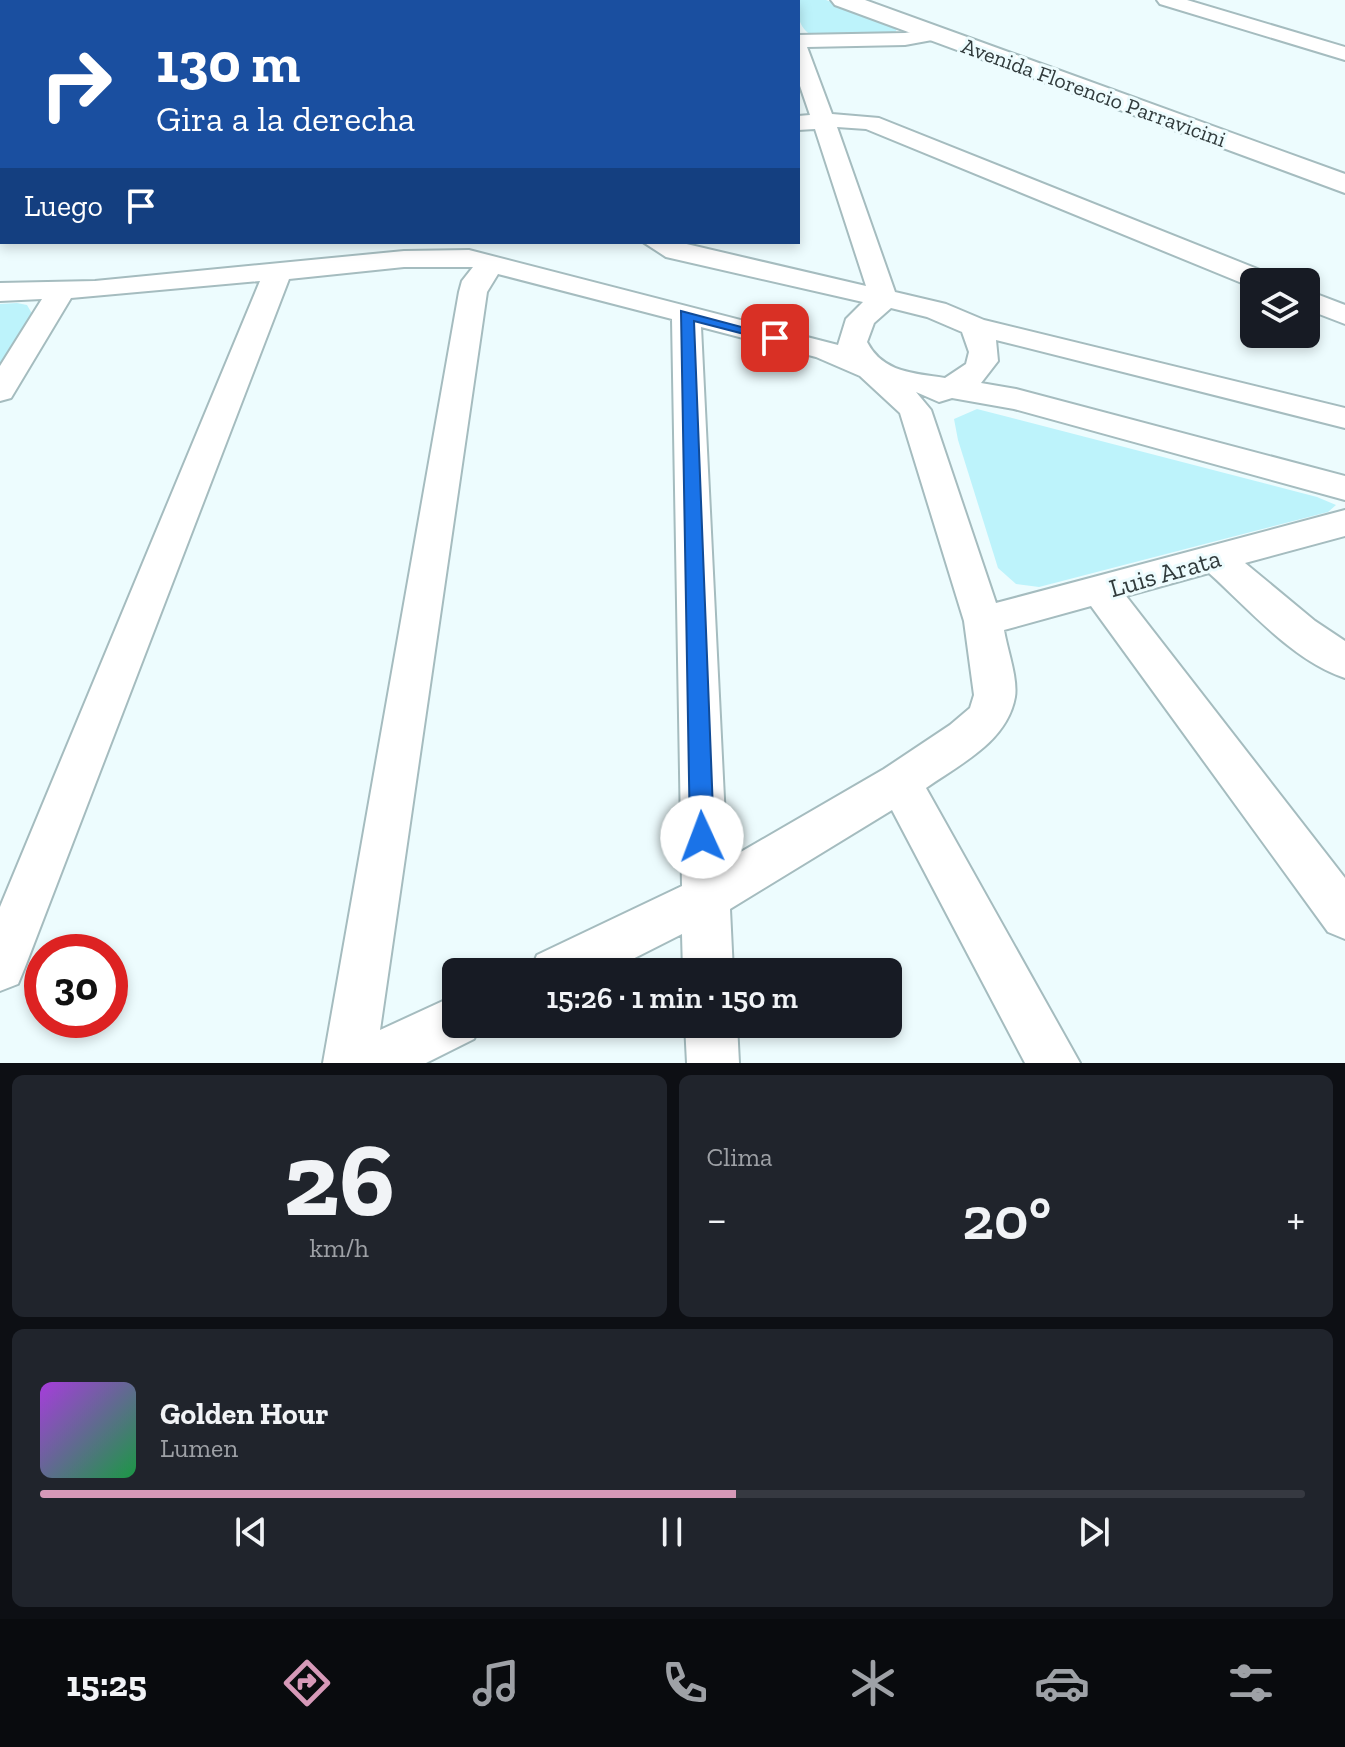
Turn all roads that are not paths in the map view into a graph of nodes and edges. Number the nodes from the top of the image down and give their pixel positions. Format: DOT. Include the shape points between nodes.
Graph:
graph roads {
  1 [pos="843,0"];
  2 [pos="903,0"];
  3 [pos="1167,0"];
  4 [pos="1236,10"];
  5 [pos="936,34"];
  6 [pos="800,41"];
  7 [pos="800,54"];
  8 [pos="1345,54"];
  9 [pos="825,122"];
  10 [pos="800,123"];
  11 [pos="1301,140"];
  12 [pos="1345,184"];
  13 [pos="660,244"];
  14 [pos="492,264"];
  15 [pos="1240,272"];
  16 [pos="277,273"];
  17 [pos="62,290"];
  18 [pos="0,292"];
  19 [pos="882,301"];
  20 [pos="1320,305"];
  21 [pos="686,315"];
  22 [pos="1345,315"];
  23 [pos="974,326"];
  24 [pos="869,370"];
  25 [pos="0,391"];
  26 [pos="930,400"];
  27 [pos="1345,418"];
  28 [pos="1345,488"];
  29 [pos="1345,523"];
  30 [pos="1216,559"];
  31 [pos="1101,592"];
  32 [pos="983,621"];
  33 [pos="1345,662"];
  34 [pos="900,782"];
  35 [pos="704,899"];
  36 [pos="1345,916"];
  37 [pos="584,958"];
  38 [pos="707,958"];
  39 [pos="0,967"];
  40 [pos="442,1028"];
  41 [pos="712,1038"];
  42 [pos="349,1063"];
  43 [pos="369,1063"];
  44 [pos="713,1063"];
  45 [pos="1054,1063"];
  1 -- 5 [label="main road, Avenida Florencio Parravicini"];
  2 -- 11 [label="main road, Avenida Florencio Parravicini"];
  3 -- 4 [label="street"];
  4 -- 8 [label="street"];
  5 -- 6 [label="street"];
  5 -- 12 [label="main road, Avenida Florencio Parravicini"];
  7 -- 9 [label="street"];
  9 -- 10 [label="street"];
  9 -- 15 [label="street" via="855,120 881,127"];
  9 -- 19 [label="street"];
  13 -- 19 [label="street"];
  14 -- 16 [label="street" via="436,257"];
  14 -- 21 [label="street"];
  14 -- 42 [label="street" via="473,292"];
  16 -- 17 [label="street"];
  16 -- 39 [label="street"];
  17 -- 18 [label="street"];
  17 -- 25 [label="street"];
  19 -- 23 [label="street" via="936,310"];
  19 -- 24 [label="street" via="861,319 852,342"];
  20 -- 22 [label="street"];
  21 -- 24 [label="street" via="827,351"];
  21 -- 35 [label="street"];
  23 -- 26 [label="street" via="983,341 984,362 978,373"];
  23 -- 27 [label="street"];
  24 -- 26 [label="street"];
  26 -- 28 [label="street" via="1016,399"];
  26 -- 32 [label="street"];
  29 -- 30 [label="street, Luis Arata"];
  30 -- 31 [label="street, Luis Arata"];
  30 -- 33 [label="street"];
  31 -- 32 [label="street, Luis Arata"];
  31 -- 36 [label="street"];
  32 -- 34 [label="street" via="995,695 987,718"];
  34 -- 35 [label="street"];
  34 -- 45 [label="street"];
  35 -- 37 [label="street"];
  35 -- 38 [label="street"];
  40 -- 43 [label="street"];
  41 -- 44 [label="street"];
}
